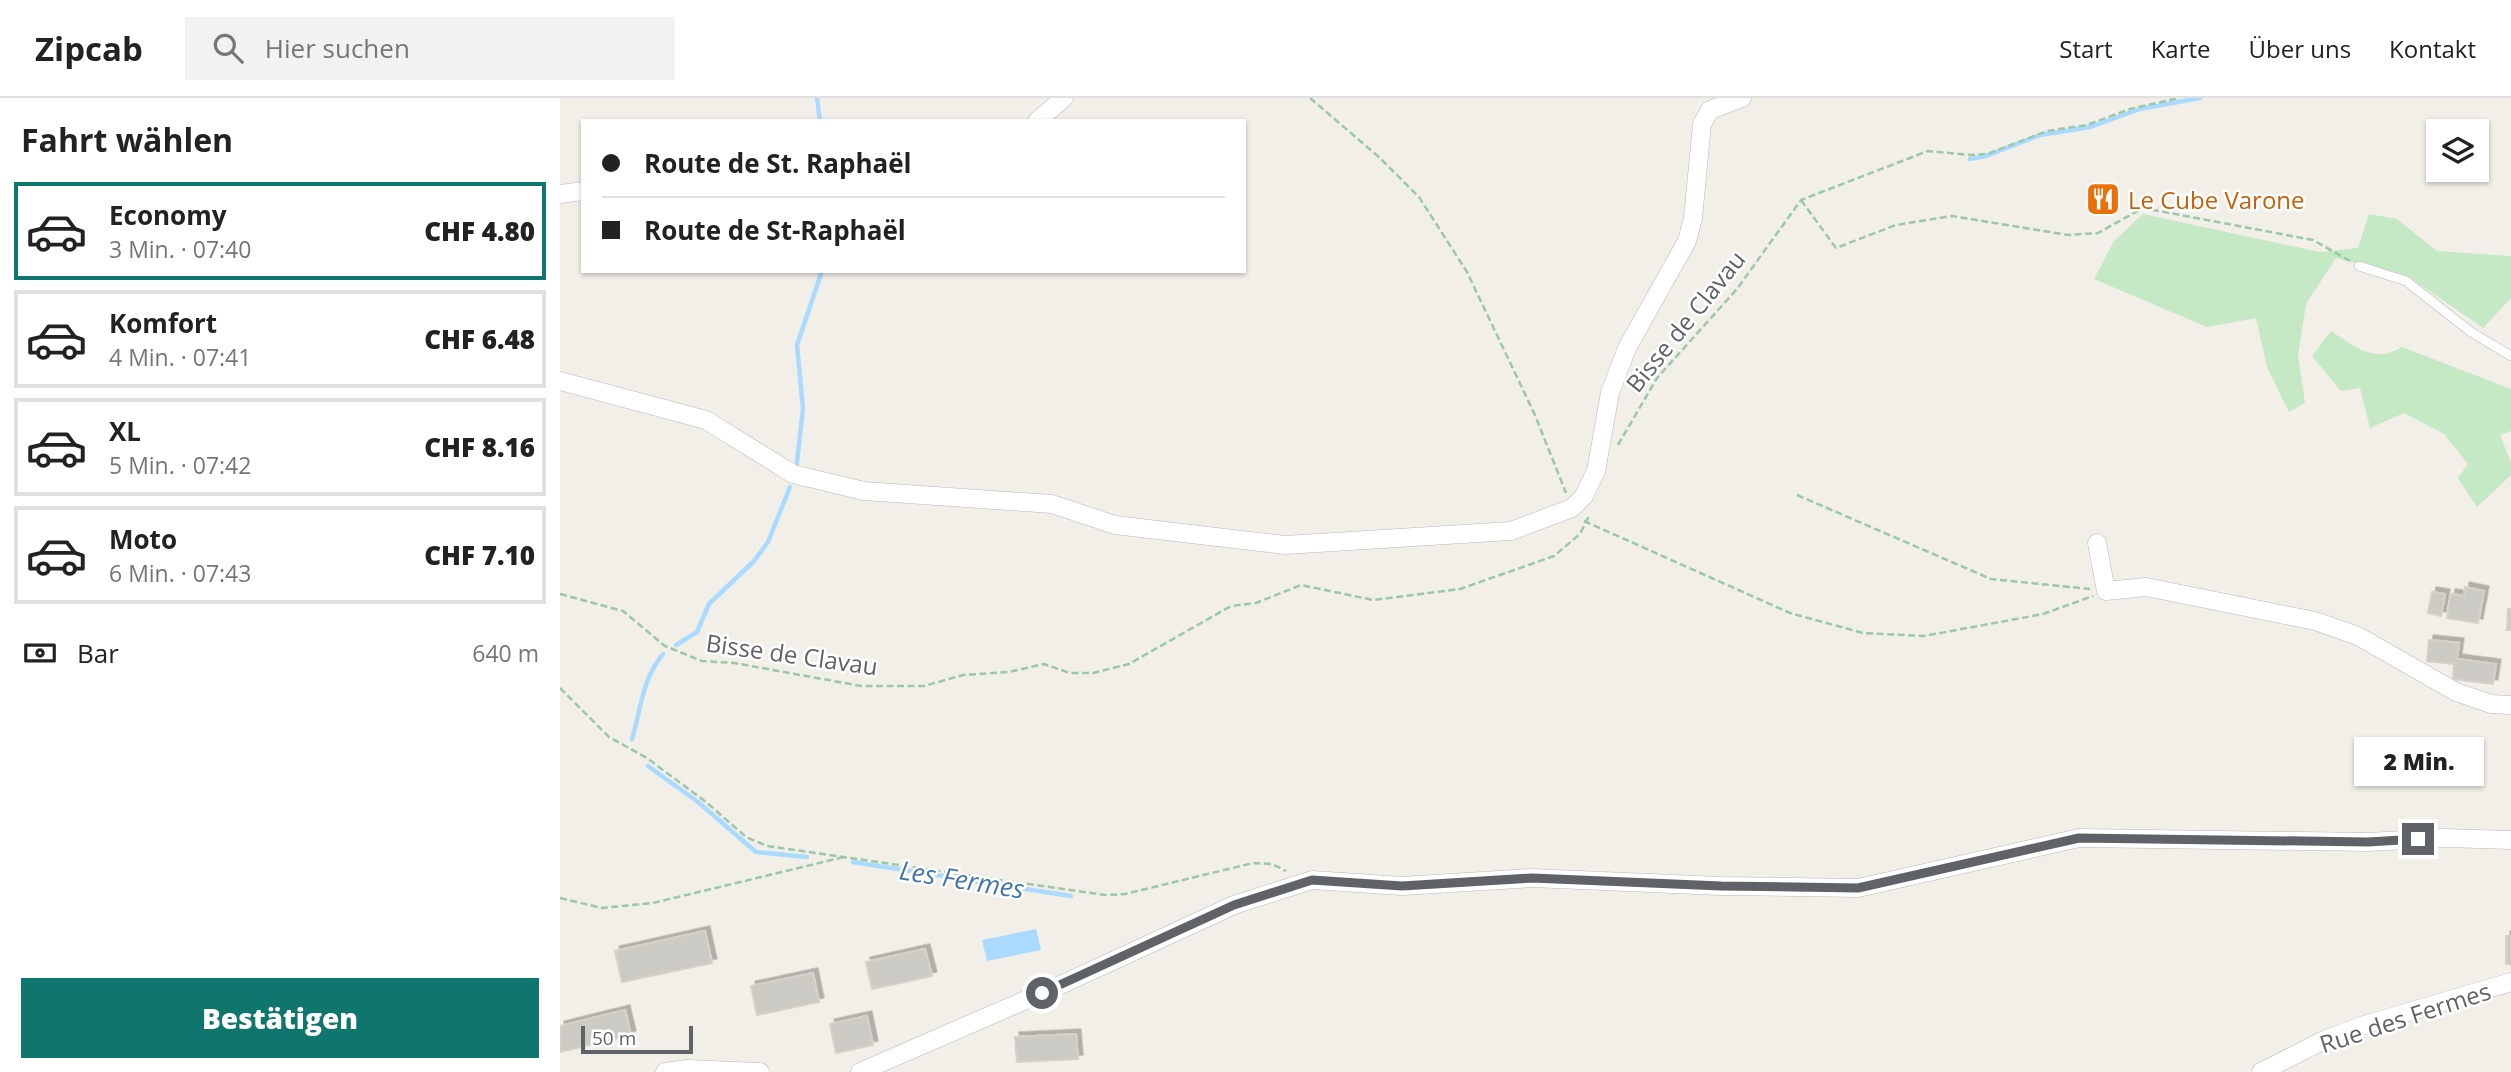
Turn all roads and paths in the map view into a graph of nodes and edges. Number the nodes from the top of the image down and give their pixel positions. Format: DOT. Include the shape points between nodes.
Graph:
graph roads {
  1 [pos="1064,98"];
  2 [pos="1310,98"];
  3 [pos="1742,98"];
  4 [pos="2179,98"];
  5 [pos="1039,119"];
  6 [pos="581,191"];
  7 [pos="560,194"];
  8 [pos="1801,200"];
  9 [pos="2359,266"];
  10 [pos="2511,356"];
  11 [pos="560,381"];
  12 [pos="1615,453"];
  13 [pos="1797,495"];
  14 [pos="1572,508"];
  15 [pos="1592,510"];
  16 [pos="1586,522"];
  17 [pos="2097,543"];
  18 [pos="2106,591"];
  19 [pos="560,594"];
  20 [pos="560,688"];
  21 [pos="2511,705"];
  22 [pos="2511,840"];
  23 [pos="846,856"];
  24 [pos="1300,882"];
  25 [pos="560,898"];
  26 [pos="2511,982"];
  27 [pos="665,1072"];
  28 [pos="760,1072"];
  29 [pos="860,1072"];
  30 [pos="2261,1072"];
  1 -- 5 [label="street"];
  2 -- 14 [label="path" via="1419,197 1466,272 1535,415"];
  3 -- 14 [label="street" via="1710,110 1702,124 1696,194 1686,241 1628,348 1610,393 1596,471 1584,496"];
  4 -- 8 [label="path" via="2087,125 2047,131 1987,154 1928,150"];
  6 -- 7 [label="street"];
  8 -- 9 [label="path" via="1836,248 1896,225 1952,216 2068,235 2098,233 2143,208 2314,240"];
  8 -- 12 [label="path, Bisse de Clavau" via="1737,289 1657,378"];
  9 -- 10 [label="lane" via="2406,281 2471,332"];
  11 -- 14 [label="street" via="706,420 793,474 864,491 1052,504 1115,525 1227,540 1285,545 1511,531"];
  13 -- 18 [label="path" via="1991,579"];
  14 -- 16 [label="path"];
  15 -- 16 [label="path, Bisse de Clavau"];
  16 -- 18 [label="path" via="1790,612 1863,632 1924,636 2043,614"];
  16 -- 19 [label="path, Bisse de Clavau" via="1580,534 1554,556 1460,589 1373,600 1301,585 1256,603 1231,606 1129,664 1093,673 1070,673 1044,664 963,675 917,687 861,685 702,661 665,646 623,611"];
  17 -- 18 [label="street"];
  18 -- 21 [label="street" via="2146,587 2315,621 2358,636 2456,692 2491,704"];
  20 -- 23 [label="path" via="595,727 681,783 746,837 768,846"];
  22 -- 24 [label="street" via="2079,838 1858,888 1532,878 1402,886"];
  23 -- 24 [label="path" via="1105,895 1254,863 1280,867"];
  23 -- 25 [label="path" via="653,903 602,908"];
  24 -- 29 [label="street" via="1234,905"];
  26 -- 30 [label="street, Rue des Fermes" via="2361,1026"];
  27 -- 28 [label="street"];
}
